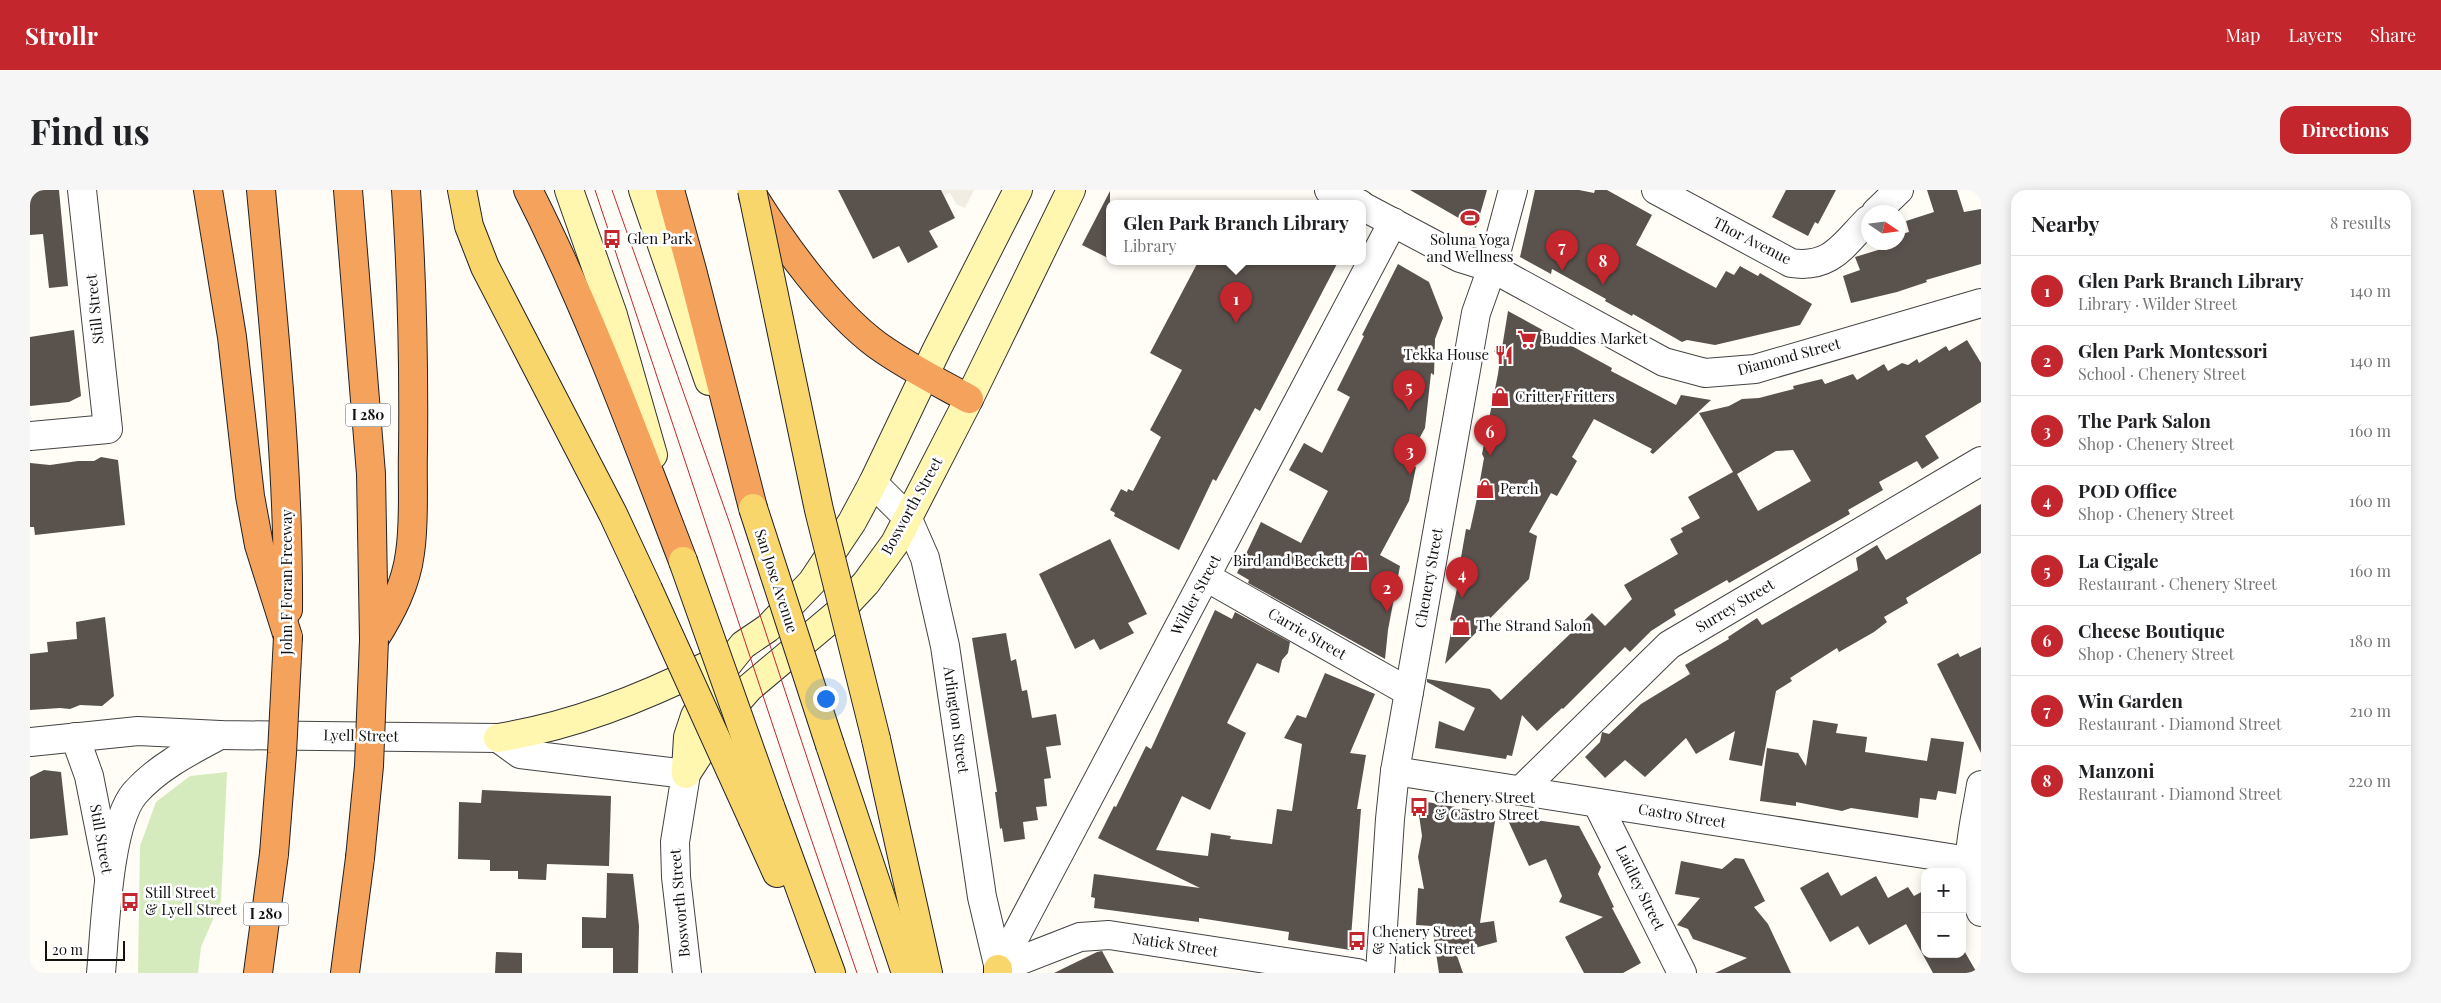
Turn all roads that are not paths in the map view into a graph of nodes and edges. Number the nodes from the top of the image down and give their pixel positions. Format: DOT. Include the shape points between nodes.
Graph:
graph roads {
  1 [pos="82,190"];
  2 [pos="208,190"];
  3 [pos="262,190"];
  4 [pos="348,190"];
  5 [pos="406,190"];
  6 [pos="462,190"];
  7 [pos="528,190"];
  8 [pos="569,190"];
  9 [pos="642,190"];
  10 [pos="670,190"];
  11 [pos="751,190"];
  12 [pos="1018,190"];
  13 [pos="1071,190"];
  14 [pos="1330,190"];
  15 [pos="1513,190"];
  16 [pos="1656,190"];
  17 [pos="1899,190"];
  18 [pos="1351,200"];
  19 [pos="1883,205"];
  20 [pos="1366,208"];
  21 [pos="1393,222"];
  22 [pos="1861,227"];
  23 [pos="1492,268"];
  24 [pos="1981,303"];
  25 [pos="924,374"];
  26 [pos="969,399"];
  27 [pos="30,436"];
  28 [pos="1981,461"];
  29 [pos="873,483"];
  30 [pos="753,508"];
  31 [pos="907,517"];
  32 [pos="683,561"];
  33 [pos="1206,577"];
  34 [pos="288,636"];
  35 [pos="374,640"];
  36 [pos="743,645"];
  37 [pos="1409,692"];
  38 [pos="220,735"];
  39 [pos="76,737"];
  40 [pos="498,738"];
  41 [pos="30,742"];
  42 [pos="1395,771"];
  43 [pos="686,774"];
  44 [pos="1981,785"];
  45 [pos="1520,791"];
  46 [pos="1597,803"];
  47 [pos="762,813"];
  48 [pos="1969,861"];
  49 [pos="109,879"];
  50 [pos="1981,912"];
  51 [pos="999,972"];
  52 [pos="101,973"];
  53 [pos="258,973"];
  54 [pos="345,973"];
  55 [pos="687,973"];
  56 [pos="822,973"];
  57 [pos="831,973"];
  58 [pos="906,973"];
  59 [pos="928,973"];
  60 [pos="1358,973"];
  61 [pos="1380,973"];
  62 [pos="1682,973"];
  1 -- 27 [label="street, Still Street" via="108,429"];
  2 -- 34 [label="highway" via="232,337 250,496 260,544"];
  3 -- 34 [label="highway, John F Foran Freeway / I 280" via="283,438"];
  4 -- 35 [label="highway, I 280" via="371,474"];
  5 -- 35 [label="highway" via="413,409 410,554 402,588"];
  6 -- 47 [label="main road, bridge" via="469,226 484,268 613,514"];
  7 -- 32 [label="highway" via="596,337"];
  8 -- 32 [label="main road" via="613,315"];
  9 -- 30 [label="main road, San Jose Avenue"];
  10 -- 30 [label="highway"];
  11 -- 25 [label="highway" via="812,278 836,306 878,345"];
  11 -- 59 [label="main road, bridge" via="819,510 876,739"];
  12 -- 25 [label="main road, Bosworth Street"];
  13 -- 26 [label="main road, Bosworth Street"];
  14 -- 18 [label="street, Diamond Street"];
  15 -- 23 [label="street, Chenery Street"];
  16 -- 22 [label="street, Thor Avenue" via="1791,263 1806,266 1819,264 1831,257"];
  17 -- 19 [label="street"];
  20 -- 21 [label="street, Diamond Street"];
  21 -- 23 [label="street, Diamond Street" via="1460,258"];
  21 -- 33 [label="street, Wilder Street"];
  23 -- 24 [label="street, Diamond Street" via="1664,362 1705,373 1755,369"];
  23 -- 37 [label="street, Chenery Street" via="1476,313"];
  25 -- 26 [label="highway"];
  25 -- 29 [label="main road, Bosworth Street"];
  26 -- 31 [label="main road, Bosworth Street"];
  28 -- 45 [label="street, Surrey Street" via="1669,645"];
  29 -- 31 [label="street, Arlington Street"];
  29 -- 36 [label="main road, Bosworth Street" via="834,552 812,582 768,628"];
  30 -- 58 [label="main road, San Jose Avenue, bridge"];
  31 -- 43 [label="main road, Bosworth Street" via="895,543 866,583 837,614 749,688 721,720"];
  31 -- 51 [label="street, Arlington Street" via="925,558 945,646 982,897"];
  32 -- 47 [label="main road, bridge"];
  33 -- 37 [label="street, Carrie Street"];
  33 -- 51 [label="street, Wilder Street"];
  34 -- 53 [label="highway, John F Foran Freeway / I 280, bridge" via="274,854"];
  35 -- 54 [label="highway, I 280, bridge" via="369,766"];
  36 -- 40 [label="main road" via="669,685 587,718"];
  36 -- 43 [label="main road, Bosworth Street" via="716,680 695,716 688,737"];
  37 -- 42 [label="street, Chenery Street"];
  38 -- 39 [label="street, Lyell Street" via="138,731"];
  38 -- 40 [label="street, Lyell Street"];
  38 -- 49 [label="street" via="174,760 134,794 123,814"];
  39 -- 41 [label="street, Lyell Street"];
  39 -- 49 [label="street, Still Street" via="89,776"];
  40 -- 43 [label="street" via="520,754"];
  42 -- 45 [label="street, Castro Street"];
  42 -- 61 [label="street, Chenery Street"];
  43 -- 55 [label="street, Bosworth Street" via="674,842"];
  44 -- 48 [label="street"];
  45 -- 46 [label="street, Castro Street"];
  46 -- 48 [label="street, Castro Street"];
  46 -- 62 [label="street, Laidley Street"];
  47 -- 56 [label="main road"];
  47 -- 57 [label="main road"];
  48 -- 50 [label="street" via="1972,890"];
  49 -- 52 [label="street, Still Street"];
  51 -- 60 [label="street, Natick Street" via="1080,937 1109,934"];
}
